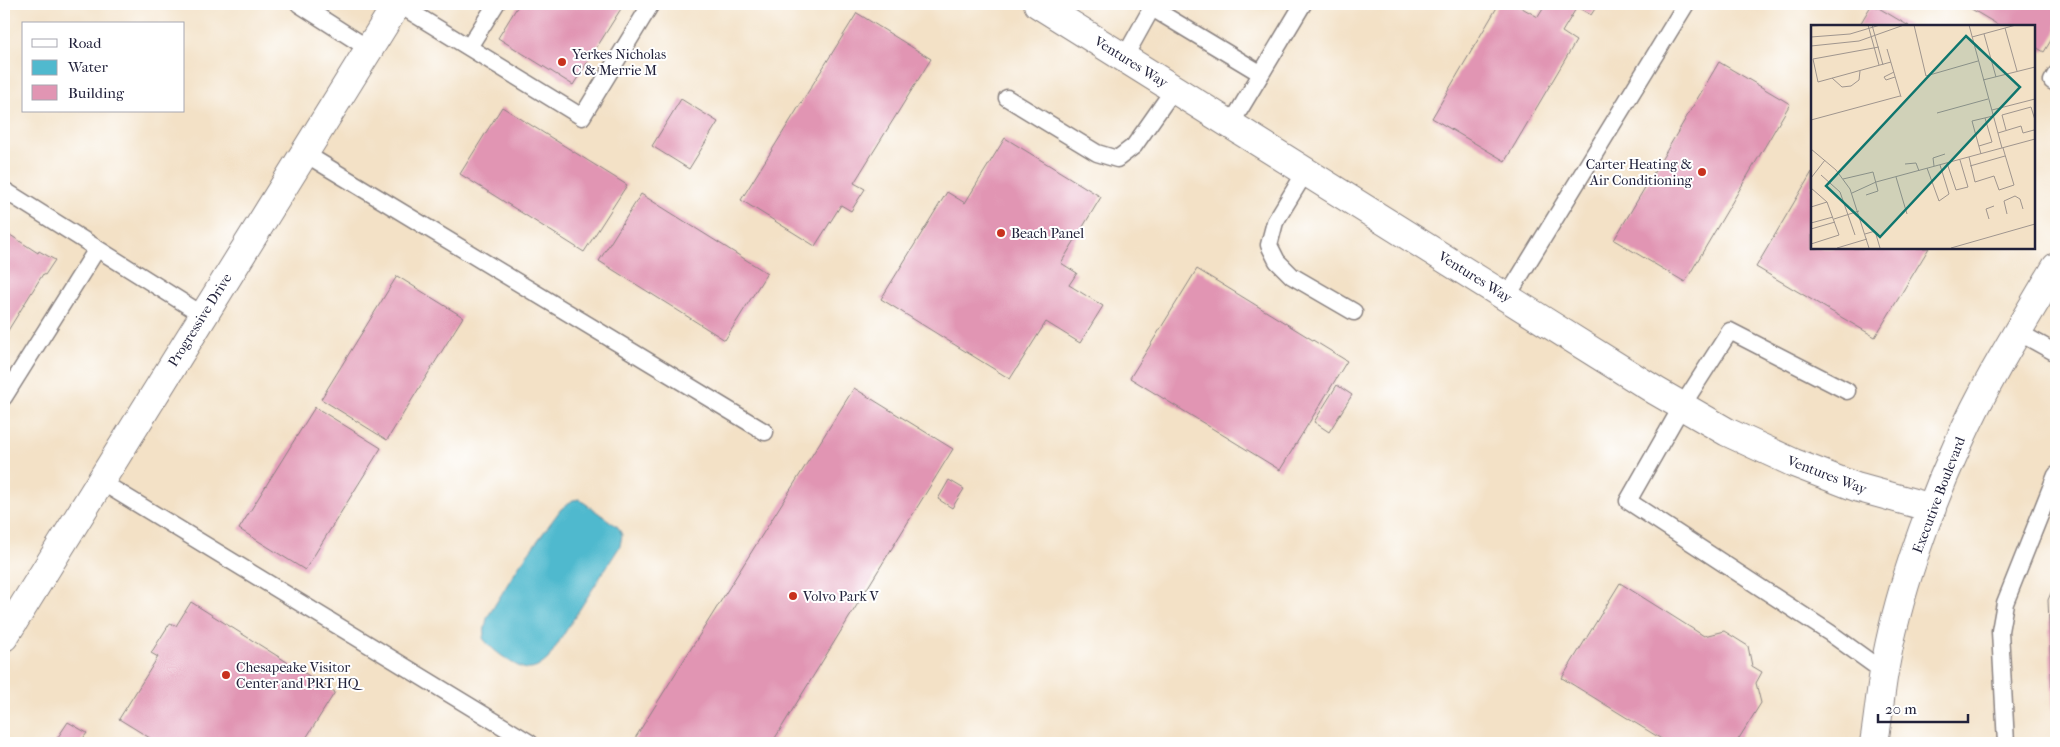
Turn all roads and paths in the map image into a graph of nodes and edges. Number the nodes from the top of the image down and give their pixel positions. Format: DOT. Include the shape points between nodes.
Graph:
graph roads {
  1 [pos="299,4"];
  2 [pos="398,4"];
  3 [pos="496,4"];
  4 [pos="651,4"];
  5 [pos="1038,4"];
  6 [pos="1303,4"];
  7 [pos="1686,4"];
  8 [pos="1153,6"];
  9 [pos="1066,11"];
  10 [pos="469,47"];
  11 [pos="369,49"];
  12 [pos="1124,58"];
  13 [pos="1260,74"];
  14 [pos="1174,89"];
  15 [pos="1007,98"];
  16 [pos="1230,124"];
  17 [pos="304,153"];
  18 [pos="1306,171"];
  19 [pos="4,190"];
  20 [pos="97,249"];
  21 [pos="2056,267"];
  22 [pos="1507,297"];
  23 [pos="1354,312"];
  24 [pos="203,315"];
  25 [pos="2018,332"];
  26 [pos="2056,353"];
  27 [pos="1847,392"];
  28 [pos="4,397"];
  29 [pos="1682,406"];
  30 [pos="765,432"];
  31 [pos="2056,475"];
  32 [pos="100,481"];
  33 [pos="1932,508"];
  34 [pos="4,637"];
  35 [pos="1884,672"];
  36 [pos="530,743"];
  37 [pos="1874,743"];
  38 [pos="2006,743"];
  1 -- 11 [label="lane"];
  2 -- 10 [label="lane"];
  2 -- 11 [label="street, Progressive Drive"];
  3 -- 10 [label="lane"];
  4 -- 10 [label="lane" via="582,117"];
  5 -- 9 [label="street, Ventures Way"];
  6 -- 13 [label="lane"];
  7 -- 22 [label="lane"];
  8 -- 12 [label="lane"];
  8 -- 13 [label="lane"];
  9 -- 12 [label="street, Ventures Way"];
  11 -- 17 [label="street, Progressive Drive"];
  12 -- 14 [label="street, Ventures Way"];
  13 -- 16 [label="lane"];
  14 -- 15 [label="lane" via="1134,146 1118,159 1097,153"];
  14 -- 16 [label="street, Ventures Way"];
  16 -- 18 [label="street, Ventures Way"];
  17 -- 24 [label="street, Progressive Drive"];
  17 -- 30 [label="lane"];
  18 -- 22 [label="street, Ventures Way"];
  18 -- 23 [label="lane" via="1276,222 1268,246 1292,276"];
  19 -- 20 [label="lane"];
  20 -- 24 [label="lane"];
  20 -- 28 [label="lane"];
  21 -- 25 [label="street, Executive Boulevard"];
  22 -- 29 [label="street, Ventures Way"];
  24 -- 32 [label="street, Progressive Drive"];
  25 -- 26 [label="lane"];
  25 -- 33 [label="street, Executive Boulevard" via="1959,442"];
  27 -- 29 [label="lane" via="1730,331"];
  29 -- 33 [label="street, Ventures Way" via="1727,432 1794,463 1856,488"];
  29 -- 35 [label="lane" via="1628,501"];
  31 -- 38 [label="lane" via="2005,603 2000,631"];
  32 -- 34 [label="street, Progressive Drive"];
  32 -- 36 [label="lane"];
  33 -- 35 [label="street, Executive Boulevard" via="1898,611"];
  35 -- 37 [label="street, Executive Boulevard"];
}
